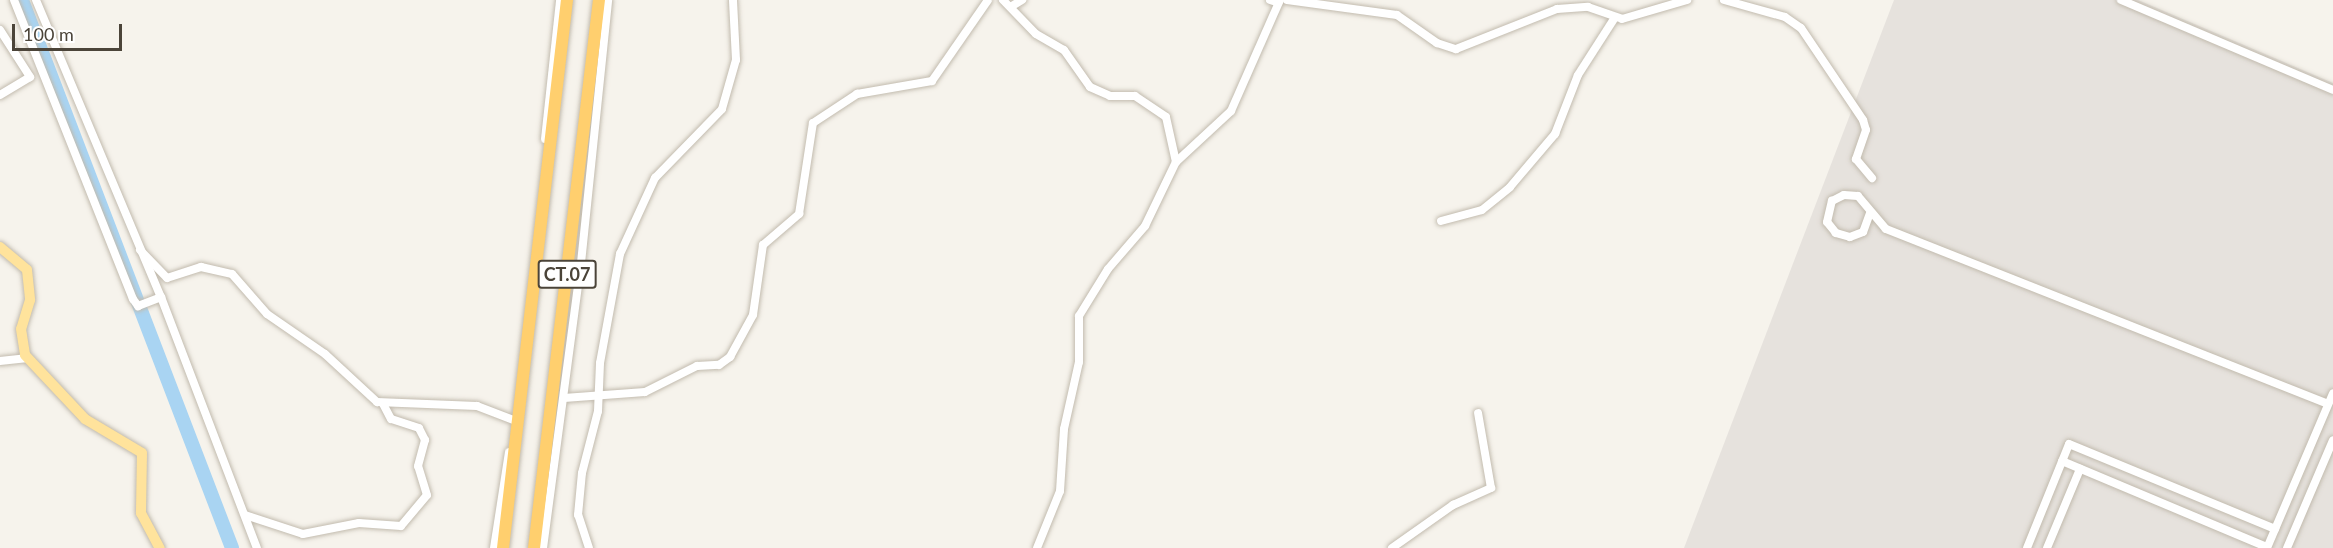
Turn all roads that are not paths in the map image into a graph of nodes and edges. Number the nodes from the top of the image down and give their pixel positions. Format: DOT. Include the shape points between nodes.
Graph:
graph roads {
  1 [pos="14,0"];
  2 [pos="36,0"];
  3 [pos="560,0"];
  4 [pos="567,0"];
  5 [pos="599,0"];
  6 [pos="608,0"];
  7 [pos="733,0"];
  8 [pos="988,0"];
  9 [pos="1003,0"];
  10 [pos="1022,0"];
  11 [pos="1270,0"];
  12 [pos="1287,0"];
  13 [pos="1687,0"];
  14 [pos="1724,0"];
  15 [pos="2121,0"];
  16 [pos="1280,2"];
  17 [pos="1012,6"];
  18 [pos="1614,19"];
  19 [pos="0,30"];
  20 [pos="2333,90"];
  21 [pos="0,95"];
  22 [pos="1176,162"];
  23 [pos="1872,178"];
  24 [pos="1869,213"];
  25 [pos="1441,221"];
  26 [pos="1886,229"];
  27 [pos="1863,232"];
  28 [pos="0,247"];
  29 [pos="140,249"];
  30 [pos="160,297"];
  31 [pos="28,358"];
  32 [pos="0,361"];
  33 [pos="2333,393"];
  34 [pos="600,397"];
  35 [pos="564,398"];
  36 [pos="383,404"];
  37 [pos="2328,404"];
  38 [pos="1478,413"];
  39 [pos="513,420"];
  40 [pos="2333,440"];
  41 [pos="2062,461"];
  42 [pos="2080,469"];
  43 [pos="245,515"];
  44 [pos="2275,529"];
  45 [pos="2267,547"];
  46 [pos="160,548"];
  47 [pos="256,548"];
  48 [pos="494,548"];
  49 [pos="503,548"];
  50 [pos="534,548"];
  51 [pos="543,548"];
  52 [pos="590,548"];
  53 [pos="1037,548"];
  54 [pos="1392,548"];
  55 [pos="2027,548"];
  56 [pos="2047,548"];
  57 [pos="2287,548"];
  1 -- 30 [label="street" via="140,305"];
  2 -- 29 [label="street"];
  3 -- 39 [label="street"];
  4 -- 49 [label="highway, CT.07"];
  5 -- 50 [label="highway, CT.07"];
  6 -- 35 [label="street"];
  7 -- 34 [label="street" via="736,60 722,109 655,178 620,254 600,363"];
  8 -- 34 [label="street" via="932,81 857,94 813,123 799,214 763,245 753,315 730,357 719,365 697,366 657,389"];
  9 -- 17 [label="street"];
  10 -- 17 [label="street"];
  11 -- 16 [label="street"];
  12 -- 18 [label="street" via="1397,15 1437,43 1456,49 1572,6"];
  13 -- 18 [label="street"];
  14 -- 23 [label="street" via="1785,17 1801,28 1863,120 1866,130 1856,159"];
  15 -- 20 [label="street"];
  16 -- 22 [label="street" via="1231,111"];
  17 -- 22 [label="street" via="1036,34 1064,50 1090,87 1110,96 1136,96 1166,117"];
  18 -- 25 [label="street" via="1578,75 1555,134 1510,187 1482,210"];
  19 -- 21 [label="street" via="30,77"];
  22 -- 53 [label="street" via="1145,226 1108,269 1079,316 1079,362 1064,429 1060,491"];
  24 -- 26 [label="street"];
  24 -- 27 [label="street"];
  24 -- 27 [label="street" via="1863,200 1851,194 1838,197 1828,207 1827,222 1836,233 1850,237"];
  26 -- 27 [label="street"];
  26 -- 37 [label="street"];
  28 -- 31 [label="main road" via="27,270 30,300 21,329"];
  29 -- 30 [label="street"];
  29 -- 36 [label="street" via="166,278 201,267 232,274 267,314"];
  30 -- 43 [label="street"];
  31 -- 32 [label="street"];
  31 -- 46 [label="main road" via="85,419 142,453 141,513"];
  33 -- 37 [label="street"];
  34 -- 35 [label="street"];
  34 -- 52 [label="street" via="579,502"];
  35 -- 51 [label="street"];
  36 -- 39 [label="street" via="477,406"];
  36 -- 43 [label="street" via="392,419 418,428 425,440 418,466 427,495 401,526 358,523 303,534"];
  37 -- 44 [label="street"];
  38 -- 54 [label="street" via="1491,488 1453,505"];
  39 -- 48 [label="street"];
  40 -- 57 [label="street"];
  41 -- 42 [label="street"];
  41 -- 44 [label="street" via="2069,444"];
  41 -- 55 [label="street"];
  42 -- 45 [label="street"];
  42 -- 56 [label="street"];
  43 -- 47 [label="street"];
  44 -- 45 [label="street"];
}
